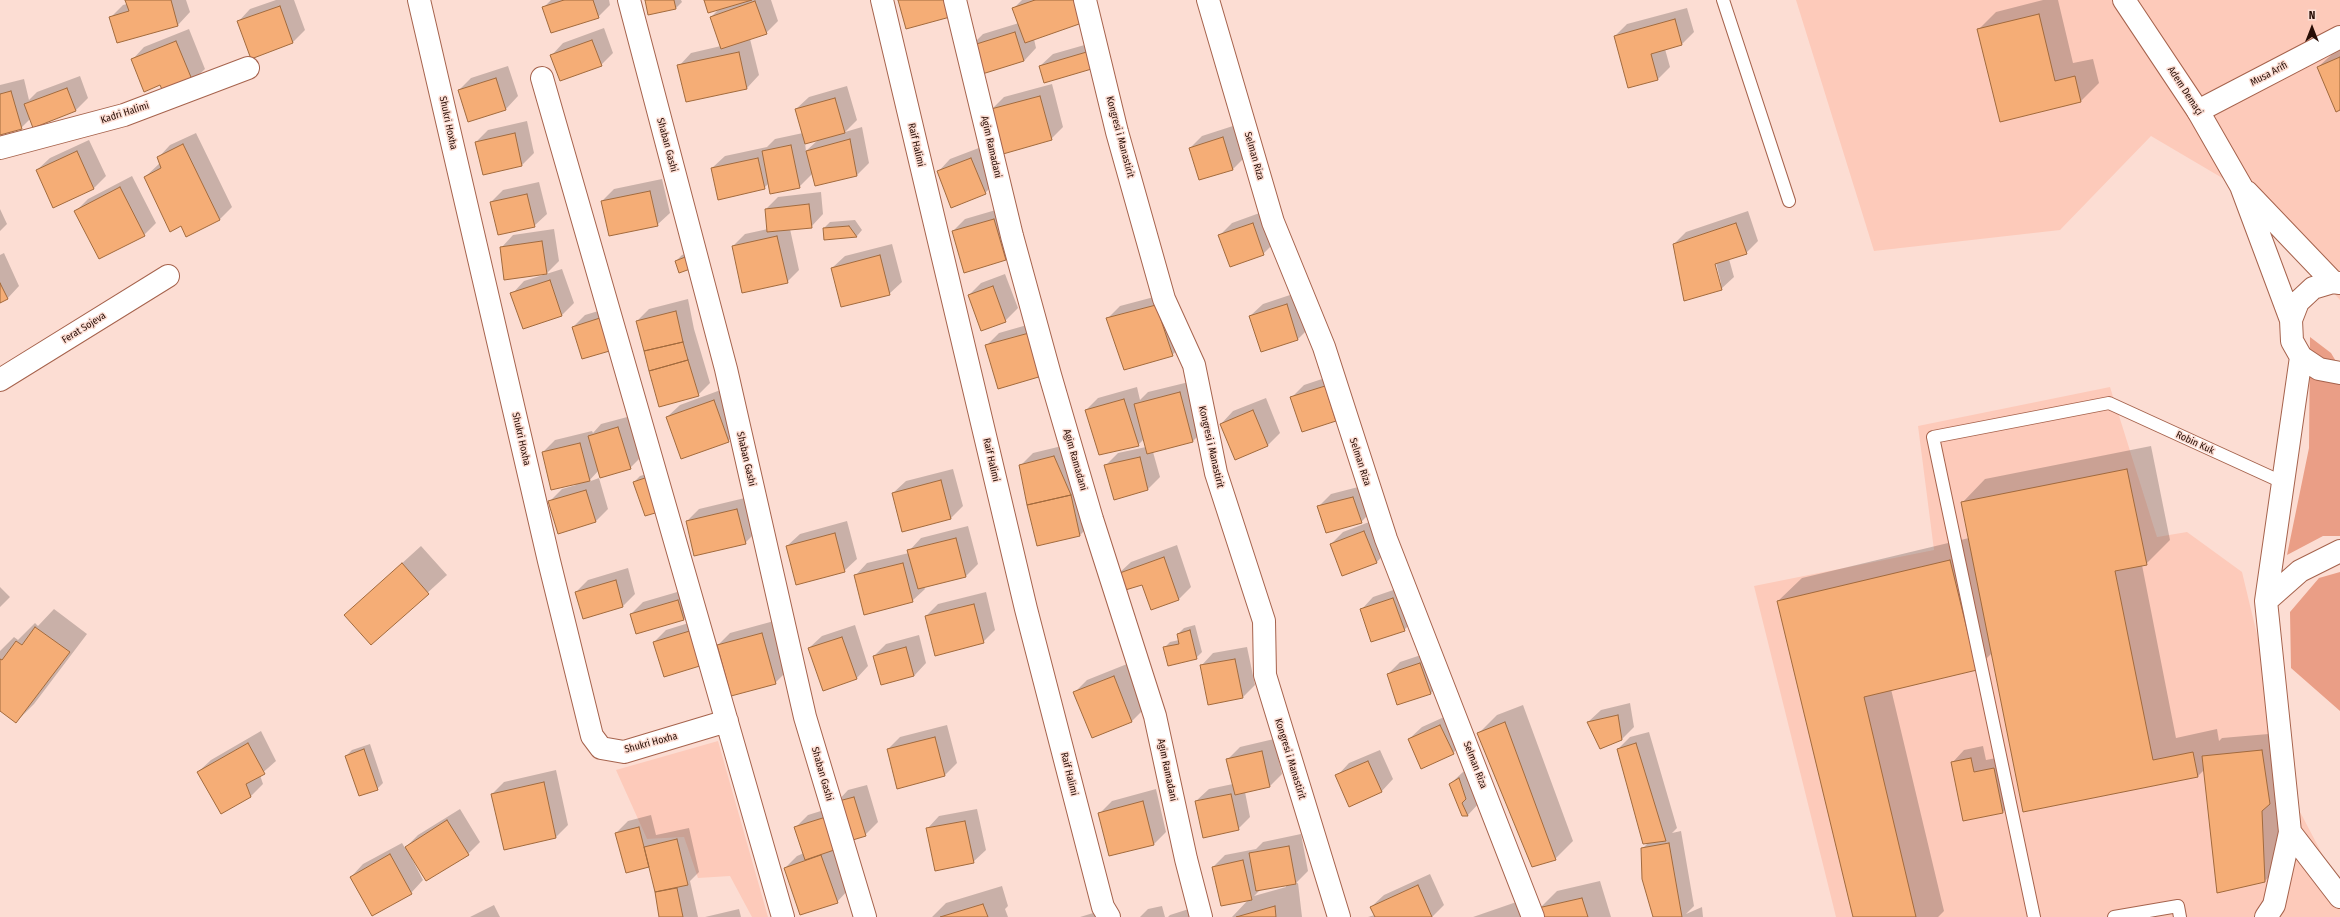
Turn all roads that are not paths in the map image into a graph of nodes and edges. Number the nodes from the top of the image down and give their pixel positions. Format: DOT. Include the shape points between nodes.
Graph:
graph roads {
  1 [pos="419,0"];
  2 [pos="629,0"];
  3 [pos="882,0"];
  4 [pos="955,0"];
  5 [pos="1085,0"];
  6 [pos="1208,0"];
  7 [pos="1723,0"];
  8 [pos="2124,0"];
  9 [pos="2340,38"];
  10 [pos="248,68"];
  11 [pos="542,78"];
  12 [pos="2198,111"];
  13 [pos="0,148"];
  14 [pos="2241,186"];
  15 [pos="1789,201"];
  16 [pos="168,276"];
  17 [pos="2336,282"];
  18 [pos="2291,320"];
  19 [pos="2301,357"];
  20 [pos="2340,372"];
  21 [pos="0,380"];
  22 [pos="2282,482"];
  23 [pos="2340,551"];
  24 [pos="2266,601"];
  25 [pos="726,721"];
  26 [pos="2290,832"];
  27 [pos="2340,897"];
  28 [pos="783,917"];
  29 [pos="865,917"];
  30 [pos="1109,917"];
  31 [pos="1201,917"];
  32 [pos="1339,917"];
  33 [pos="1533,917"];
  34 [pos="2034,917"];
  35 [pos="2114,917"];
  36 [pos="2180,917"];
  37 [pos="2266,917"];
  1 -- 25 [label="street, Shukri Hoxha" via="592,736 601,748 624,752"];
  2 -- 29 [label="street, Shaban Gashi" via="726,369 805,717"];
  3 -- 30 [label="street, Raif Halimi" via="1026,609 1103,907"];
  4 -- 31 [label="street, Agim Ramadani" via="1012,236 1050,375 1092,519 1155,716"];
  5 -- 32 [label="street, Kongresi i Manastirit" via="1164,298 1194,365 1216,473 1264,621 1264,675"];
  6 -- 33 [label="street, Selman Riza" via="1273,222 1324,347 1386,539"];
  7 -- 15 [label="lane"];
  8 -- 12 [label="street, Adem Demaçi"];
  9 -- 12 [label="street, Musa Arifi"];
  10 -- 13 [label="street, Kadri Halimi" via="124,115"];
  11 -- 25 [label="street"];
  12 -- 14 [label="street, Adem Demaçi"];
  14 -- 17 [label="street, Adem Demaçi"];
  14 -- 18 [label="street, Adem Demaçi"];
  16 -- 21 [label="street, Ferat Sojeva"];
  17 -- 18 [label="street" via="2313,288 2298,302"];
  18 -- 19 [label="street" via="2292,341"];
  19 -- 20 [label="street" via="2319,369"];
  19 -- 22 [label="street"];
  22 -- 24 [label="street"];
  22 -- 34 [label="lane, Robin Kuk" via="2109,403 1932,437"];
  23 -- 24 [label="street" via="2300,571"];
  24 -- 26 [label="street"];
  25 -- 28 [label="street"];
  26 -- 27 [label="street"];
  26 -- 37 [label="street" via="2274,905"];
  35 -- 36 [label="lane" via="2178,906"];
}
